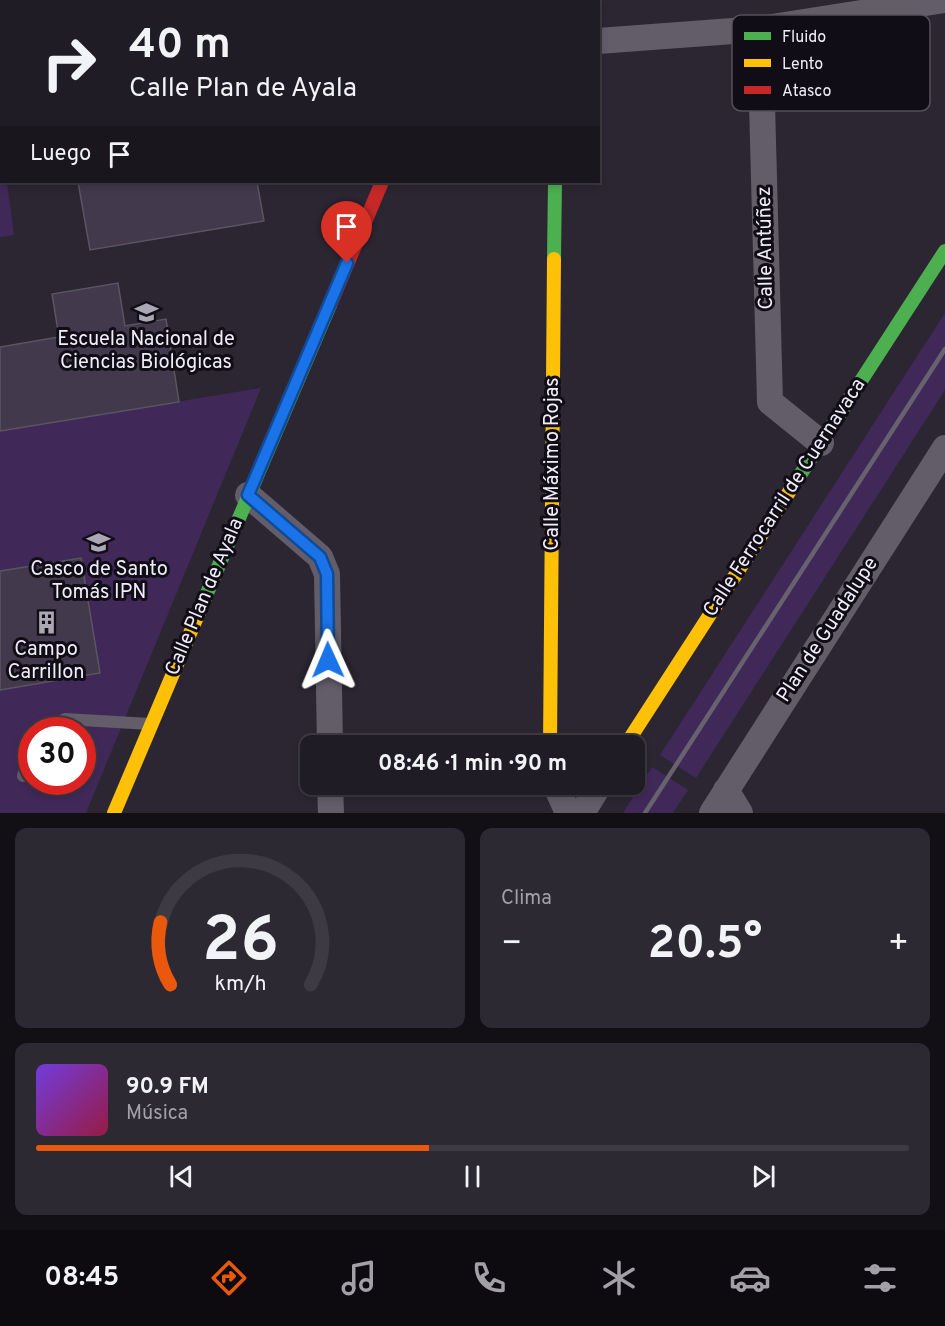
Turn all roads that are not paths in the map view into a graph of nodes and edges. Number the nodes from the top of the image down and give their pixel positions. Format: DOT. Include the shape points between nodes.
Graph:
graph roads {
  1 [pos="944,0"];
  2 [pos="849,15"];
  3 [pos="732,31"];
  4 [pos="600,41"];
  5 [pos="762,111"];
  6 [pos="382,183"];
  7 [pos="555,183"];
  8 [pos="945,251"];
  9 [pos="821,443"];
  10 [pos="945,450"];
  11 [pos="248,495"];
  12 [pos="96,721"];
  13 [pos="151,724"];
  14 [pos="330,735"];
  15 [pos="550,735"];
  16 [pos="632,735"];
  17 [pos="726,790"];
  18 [pos="330,795"];
  19 [pos="560,795"];
  20 [pos="593,795"];
  21 [pos="114,813"];
  22 [pos="331,813"];
  23 [pos="568,813"];
  24 [pos="582,813"];
  25 [pos="712,813"];
  26 [pos="740,813"];
  1 -- 2 [label="street"];
  3 -- 4 [label="street"];
  5 -- 9 [label="street, Calle Antúñez" via="770,402"];
  6 -- 11 [label="street, Calle Plan de Ayala"];
  7 -- 15 [label="street, Calle Máximo Rojas"];
  8 -- 9 [label="street, Calle Ferrocarril de Cuernavaca"];
  9 -- 16 [label="street, Calle Ferrocarril de Cuernavaca"];
  10 -- 17 [label="street, Plan de Guadalupe"];
  11 -- 13 [label="street, Calle Plan de Ayala"];
  11 -- 14 [label="street" via="320,557 327,574"];
  12 -- 13 [label="lane"];
  13 -- 21 [label="street, Calle Plan de Ayala"];
  17 -- 25 [label="street, Plan de Guadalupe"];
  17 -- 26 [label="street"];
  18 -- 22 [label="street"];
  19 -- 23 [label="street"];
  20 -- 24 [label="street"];
}
